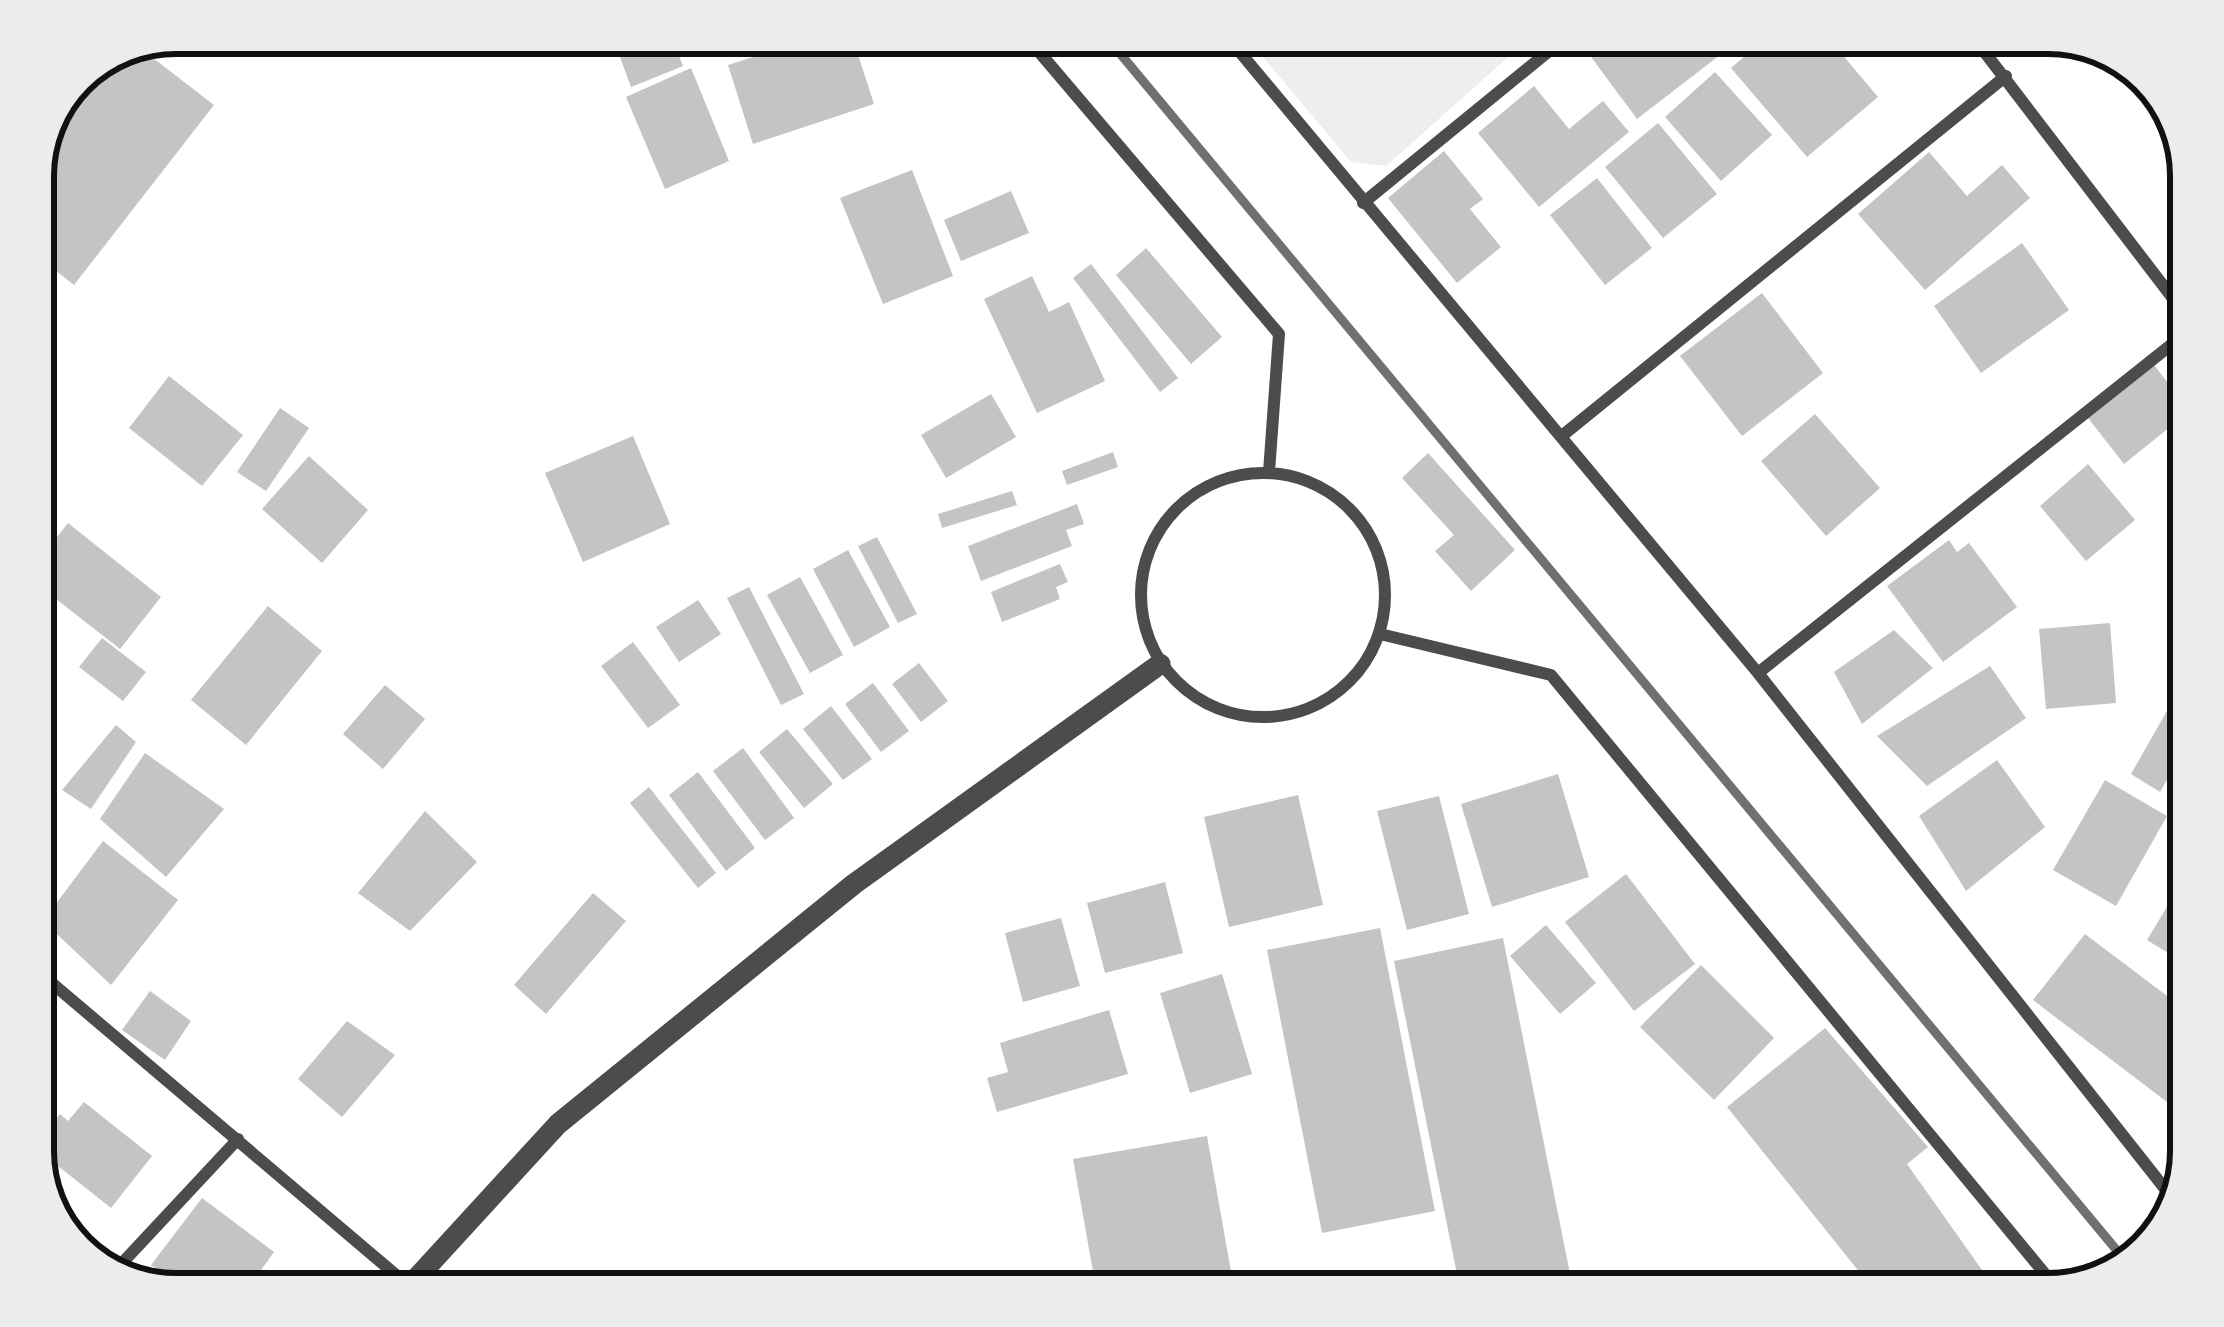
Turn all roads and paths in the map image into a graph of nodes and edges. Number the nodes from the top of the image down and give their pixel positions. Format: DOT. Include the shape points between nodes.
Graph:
graph roads {
  1 [pos="1040,54"];
  2 [pos="1241,54"];
  3 [pos="1545,54"];
  4 [pos="1988,54"];
  5 [pos="2006,76"];
  6 [pos="1363,203"];
  7 [pos="2170,297"];
  8 [pos="2170,342"];
  9 [pos="1563,435"];
  10 [pos="1269,472"];
  11 [pos="1380,634"];
  12 [pos="1160,664"];
  13 [pos="1758,673"];
  14 [pos="54,986"];
  15 [pos="238,1139"];
  16 [pos="2164,1188"];
  17 [pos="124,1261"];
  18 [pos="386,1273"];
  19 [pos="421,1273"];
  20 [pos="2043,1273"];
  1 -- 10 [label="street" via="1279,334"];
  2 -- 6 [label="street"];
  3 -- 6 [label="street"];
  4 -- 5 [label="street"];
  5 -- 7 [label="street"];
  5 -- 9 [label="street"];
  6 -- 9 [label="street"];
  8 -- 13 [label="street"];
  9 -- 13 [label="street"];
  10 -- 11 [label="street" via="1317,485 1357,515 1385,575"];
  10 -- 12 [label="street" via="1230,476 1166,518 1140,591"];
  11 -- 12 [label="street" via="1358,675 1294,715 1220,711"];
  11 -- 20 [label="street" via="1551,675"];
  12 -- 19 [label="street" via="854,884 558,1124"];
  13 -- 16 [label="street"];
  14 -- 15 [label="street"];
  15 -- 17 [label="street"];
  15 -- 18 [label="street"];
}
